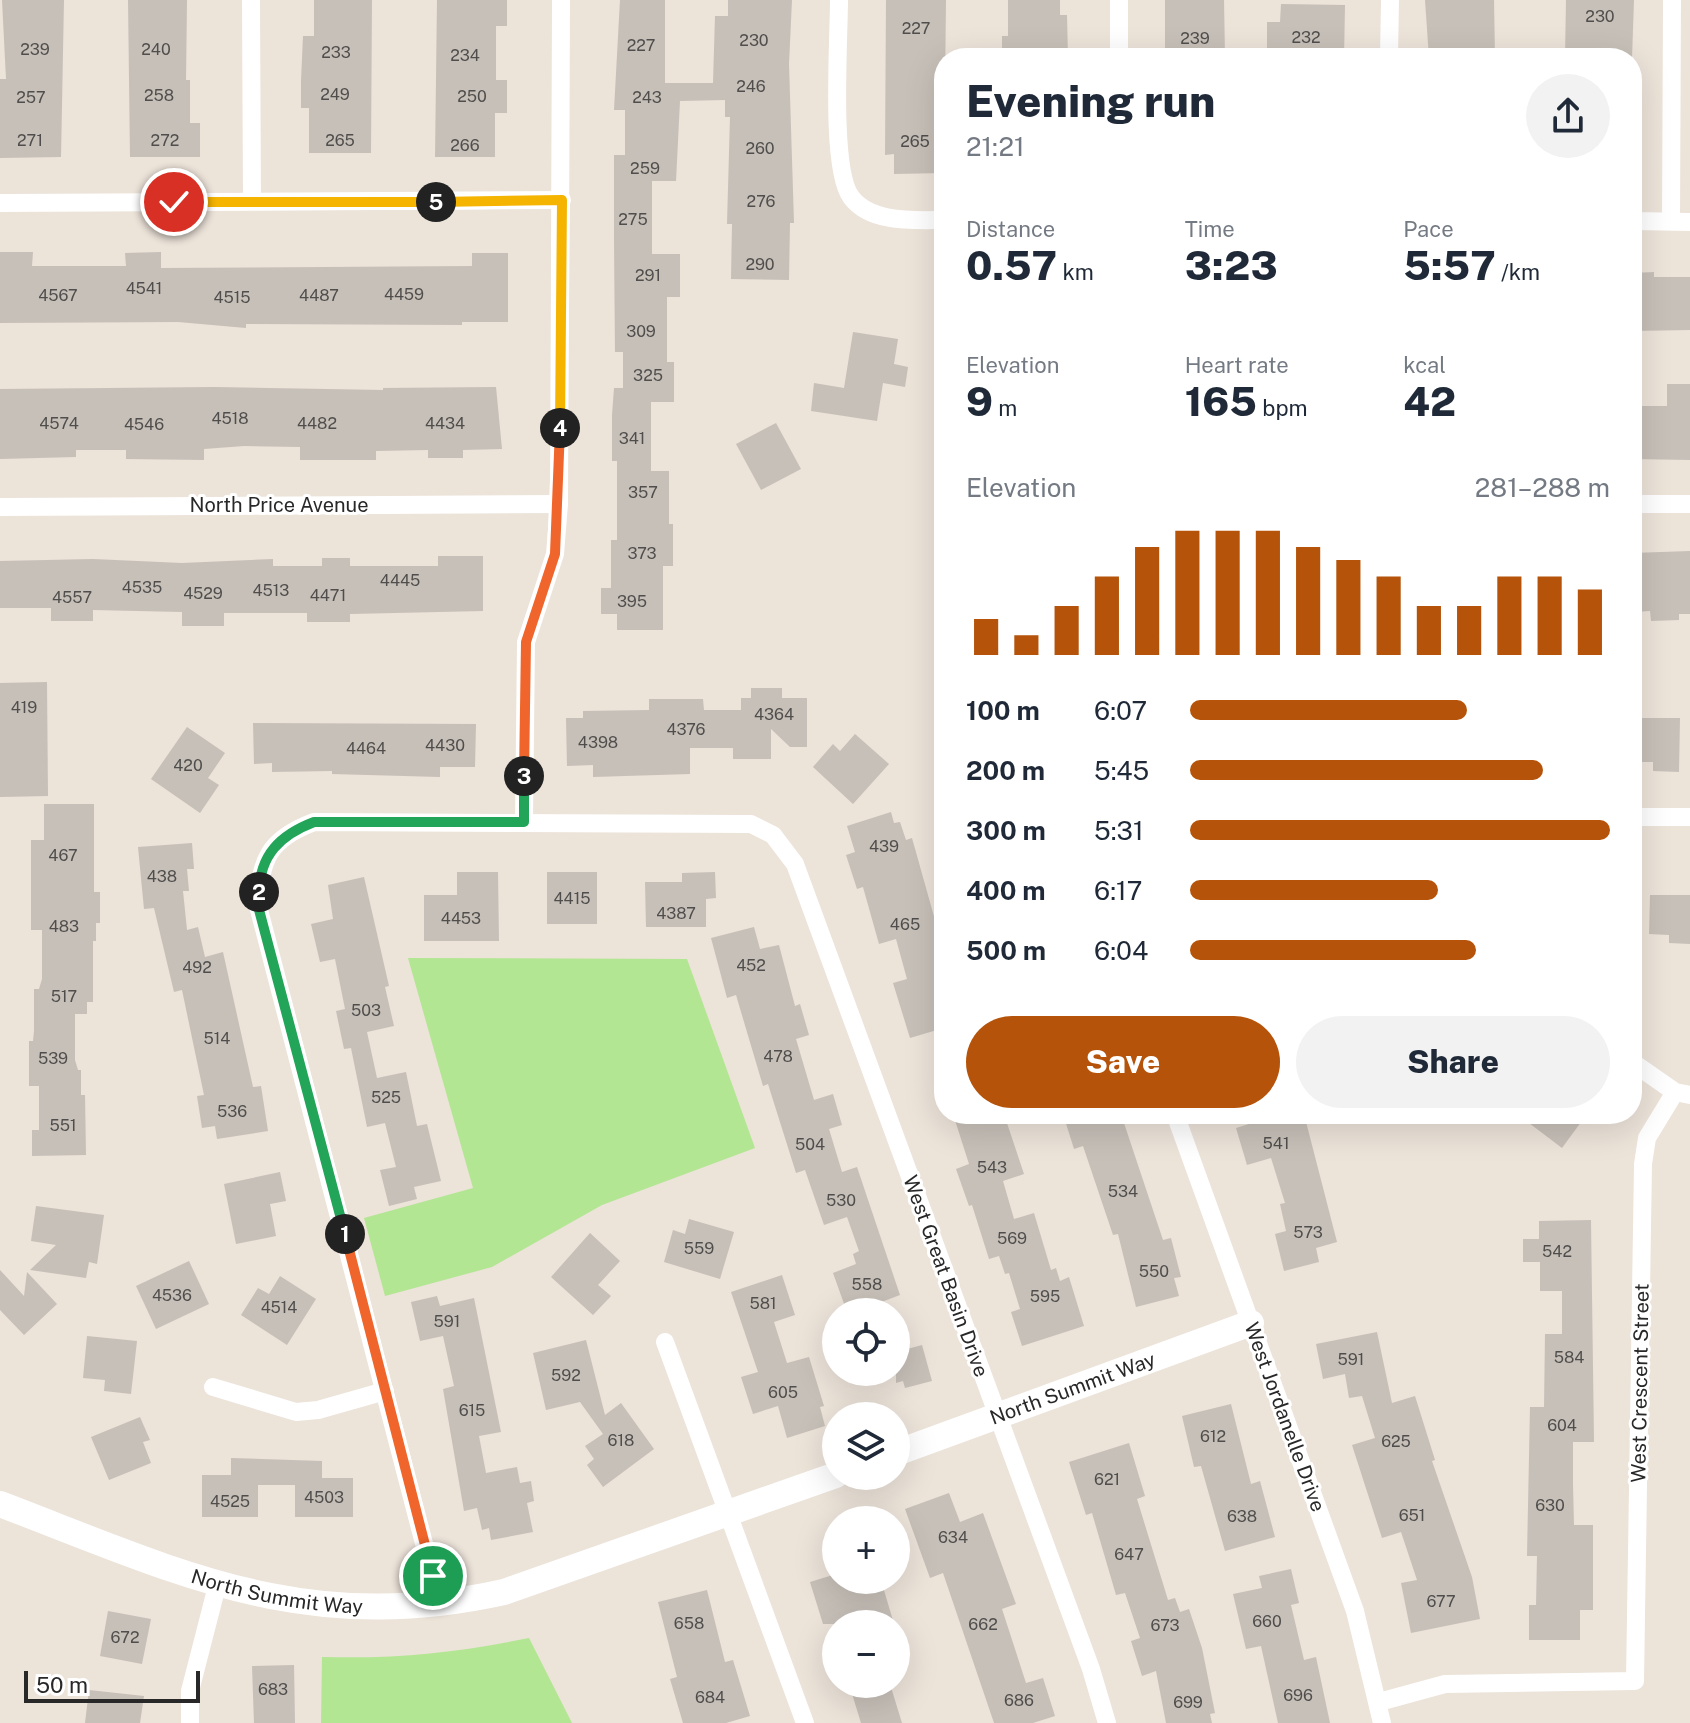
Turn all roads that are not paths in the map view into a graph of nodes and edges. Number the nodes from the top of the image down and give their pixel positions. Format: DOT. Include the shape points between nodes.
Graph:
graph roads {
  1 [pos="251,0"];
  2 [pos="561,0"];
  3 [pos="839,0"];
  4 [pos="1119,0"];
  5 [pos="1390,0"];
  6 [pos="1672,0"];
  7 [pos="1119,48"];
  8 [pos="1389,48"];
  9 [pos="562,200"];
  10 [pos="252,201"];
  11 [pos="0,203"];
  12 [pos="934,220"];
  13 [pos="1642,221"];
  14 [pos="1680,222"];
  15 [pos="559,504"];
  16 [pos="1642,504"];
  17 [pos="1690,504"];
  18 [pos="0,507"];
  19 [pos="1642,817"];
  20 [pos="1690,817"];
  21 [pos="524,822"];
  22 [pos="1642,1068"];
  23 [pos="1682,1093"];
  24 [pos="1179,1124"];
  25 [pos="1251,1323"];
  26 [pos="665,1342"];
  27 [pos="213,1387"];
  28 [pos="385,1391"];
  29 [pos="998,1416"];
  30 [pos="910,1448"];
  31 [pos="822,1480"];
  32 [pos="0,1504"];
  33 [pos="729,1514"];
  34 [pos="217,1586"];
  35 [pos="440,1605"];
  36 [pos="1379,1702"];
  37 [pos="190,1723"];
  38 [pos="805,1723"];
  39 [pos="1107,1723"];
  40 [pos="1382,1723"];
  1 -- 10 [label="street"];
  2 -- 9 [label="street"];
  3 -- 12 [label="street" via="839,167 851,197 872,213"];
  4 -- 7 [label="street"];
  5 -- 8 [label="street"];
  6 -- 14 [label="street"];
  9 -- 10 [label="street"];
  9 -- 15 [label="street"];
  10 -- 11 [label="street"];
  13 -- 14 [label="street"];
  15 -- 18 [label="street, North Price Avenue"];
  15 -- 21 [label="street" via="555,554 526,642"];
  16 -- 17 [label="street"];
  19 -- 20 [label="street"];
  21 -- 28 [label="street" via="314,822 271,848 259,873 258,906"];
  21 -- 29 [label="street, West Great Basin Drive" via="725,822 751,824 773,835 795,864"];
  22 -- 23 [label="street"];
  23 -- 36 [label="street, West Crescent Street" via="1647,1138 1643,1164 1635,1681 1445,1684"];
  24 -- 25 [label="street, West Jordanelle Drive"];
  25 -- 29 [label="street, North Summit Way"];
  25 -- 36 [label="street, West Jordanelle Drive" via="1355,1611"];
  26 -- 33 [label="street"];
  27 -- 28 [label="street" via="296,1412"];
  28 -- 35 [label="street"];
  29 -- 30 [label="street, North Summit Way"];
  29 -- 39 [label="street, West Great Basin Drive"];
  31 -- 33 [label="street, North Summit Way"];
  32 -- 34 [label="street, North Summit Way"];
  33 -- 35 [label="street, North Summit Way" via="504,1592"];
  33 -- 38 [label="street"];
  34 -- 35 [label="street, North Summit Way" via="299,1603 377,1609"];
  34 -- 37 [label="street" via="190,1691"];
  36 -- 40 [label="street, West Jordanelle Drive"];
}
